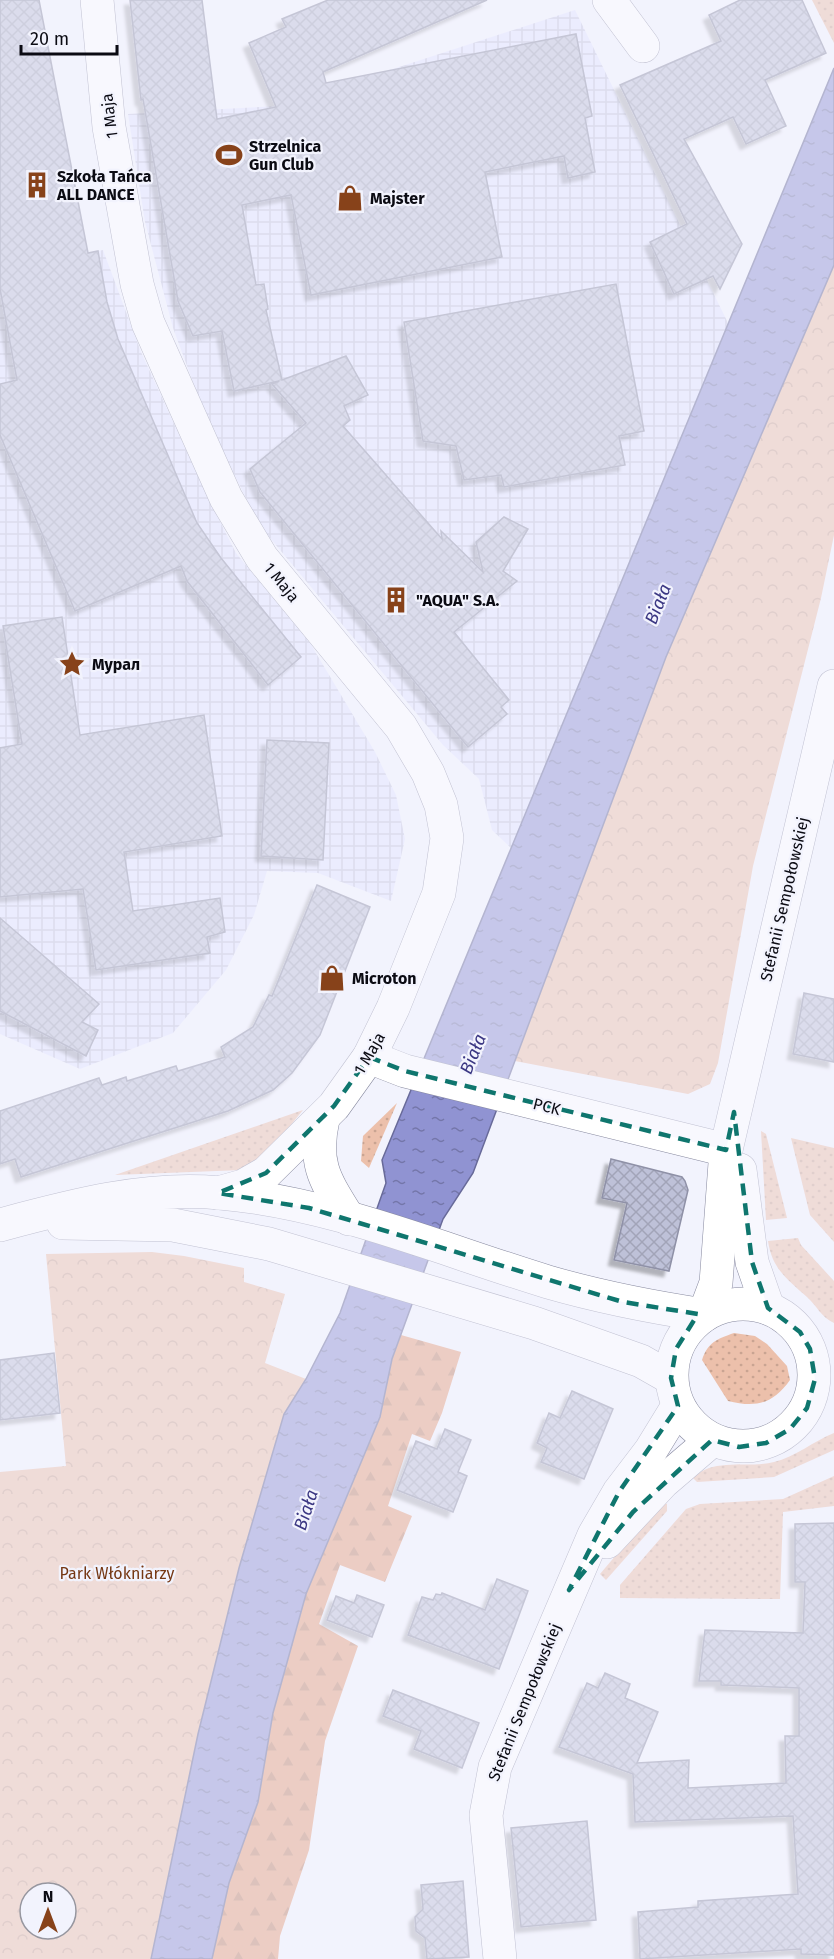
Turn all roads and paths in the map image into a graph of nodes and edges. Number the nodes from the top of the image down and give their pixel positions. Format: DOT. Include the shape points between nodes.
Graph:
graph roads {
  1 [pos="97,0"];
  2 [pos="609,0"];
  3 [pos="644,46"];
  4 [pos="834,687"];
  5 [pos="369,1057"];
  6 [pos="734,1112"];
  7 [pos="323,1119"];
  8 [pos="726,1150"];
  9 [pos="218,1193"];
  10 [pos="349,1219"];
  11 [pos="1,1225"];
  12 [pos="768,1308"];
  13 [pos="704,1315"];
  14 [pos="822,1351"];
  15 [pos="675,1392"];
  16 [pos="820,1407"];
  17 [pos="712,1440"];
  18 [pos="569,1590"];
  19 [pos="500,1959"];
  1 -- 5 [label="street, 1 Maja" via="109,127 137,284 155,341 226,498 262,558 401,727 429,772 441,805 447,838 439,893"];
  2 -- 3 [label="street"];
  4 -- 6 [label="street, Stefanii Sempołowskiej"];
  5 -- 7 [label="street, 1 Maja"];
  5 -- 8 [label="street, PCK" via="405,1071"];
  6 -- 8 [label="street, Stefanii Sempołowskiej"];
  6 -- 12 [label="street, Stefanii Sempołowskiej" via="746,1231"];
  7 -- 9 [label="street, 1 Maja" via="266,1173 243,1186"];
  7 -- 10 [label="street, 1 Maja" via="318,1159"];
  8 -- 13 [label="street, Stefanii Sempołowskiej" via="718,1274"];
  9 -- 10 [label="street, 1 Maja" via="268,1199"];
  9 -- 11 [label="street, 1 Maja" via="83,1203"];
  10 -- 13 [label="street, 1 Maja" via="622,1302"];
  11 -- 15 [label="street, 1 Maja" via="173,1225 270,1244 458,1299 641,1361"];
  12 -- 13 [label="street" via="744,1303"];
  12 -- 14 [label="street" via="786,1318"];
  13 -- 15 [label="street" via="691,1326 676,1349"];
  14 -- 16 [label="street" via="815,1379"];
  15 -- 17 [label="street" via="692,1426"];
  15 -- 18 [label="street, Stefanii Sempołowskiej" via="594,1535"];
  16 -- 17 [label="street" via="766,1443 739,1447"];
  17 -- 18 [label="street, Stefanii Sempołowskiej" via="633,1512"];
  18 -- 19 [label="street, Stefanii Sempołowskiej" via="495,1767 488,1794 486,1815"];
}
